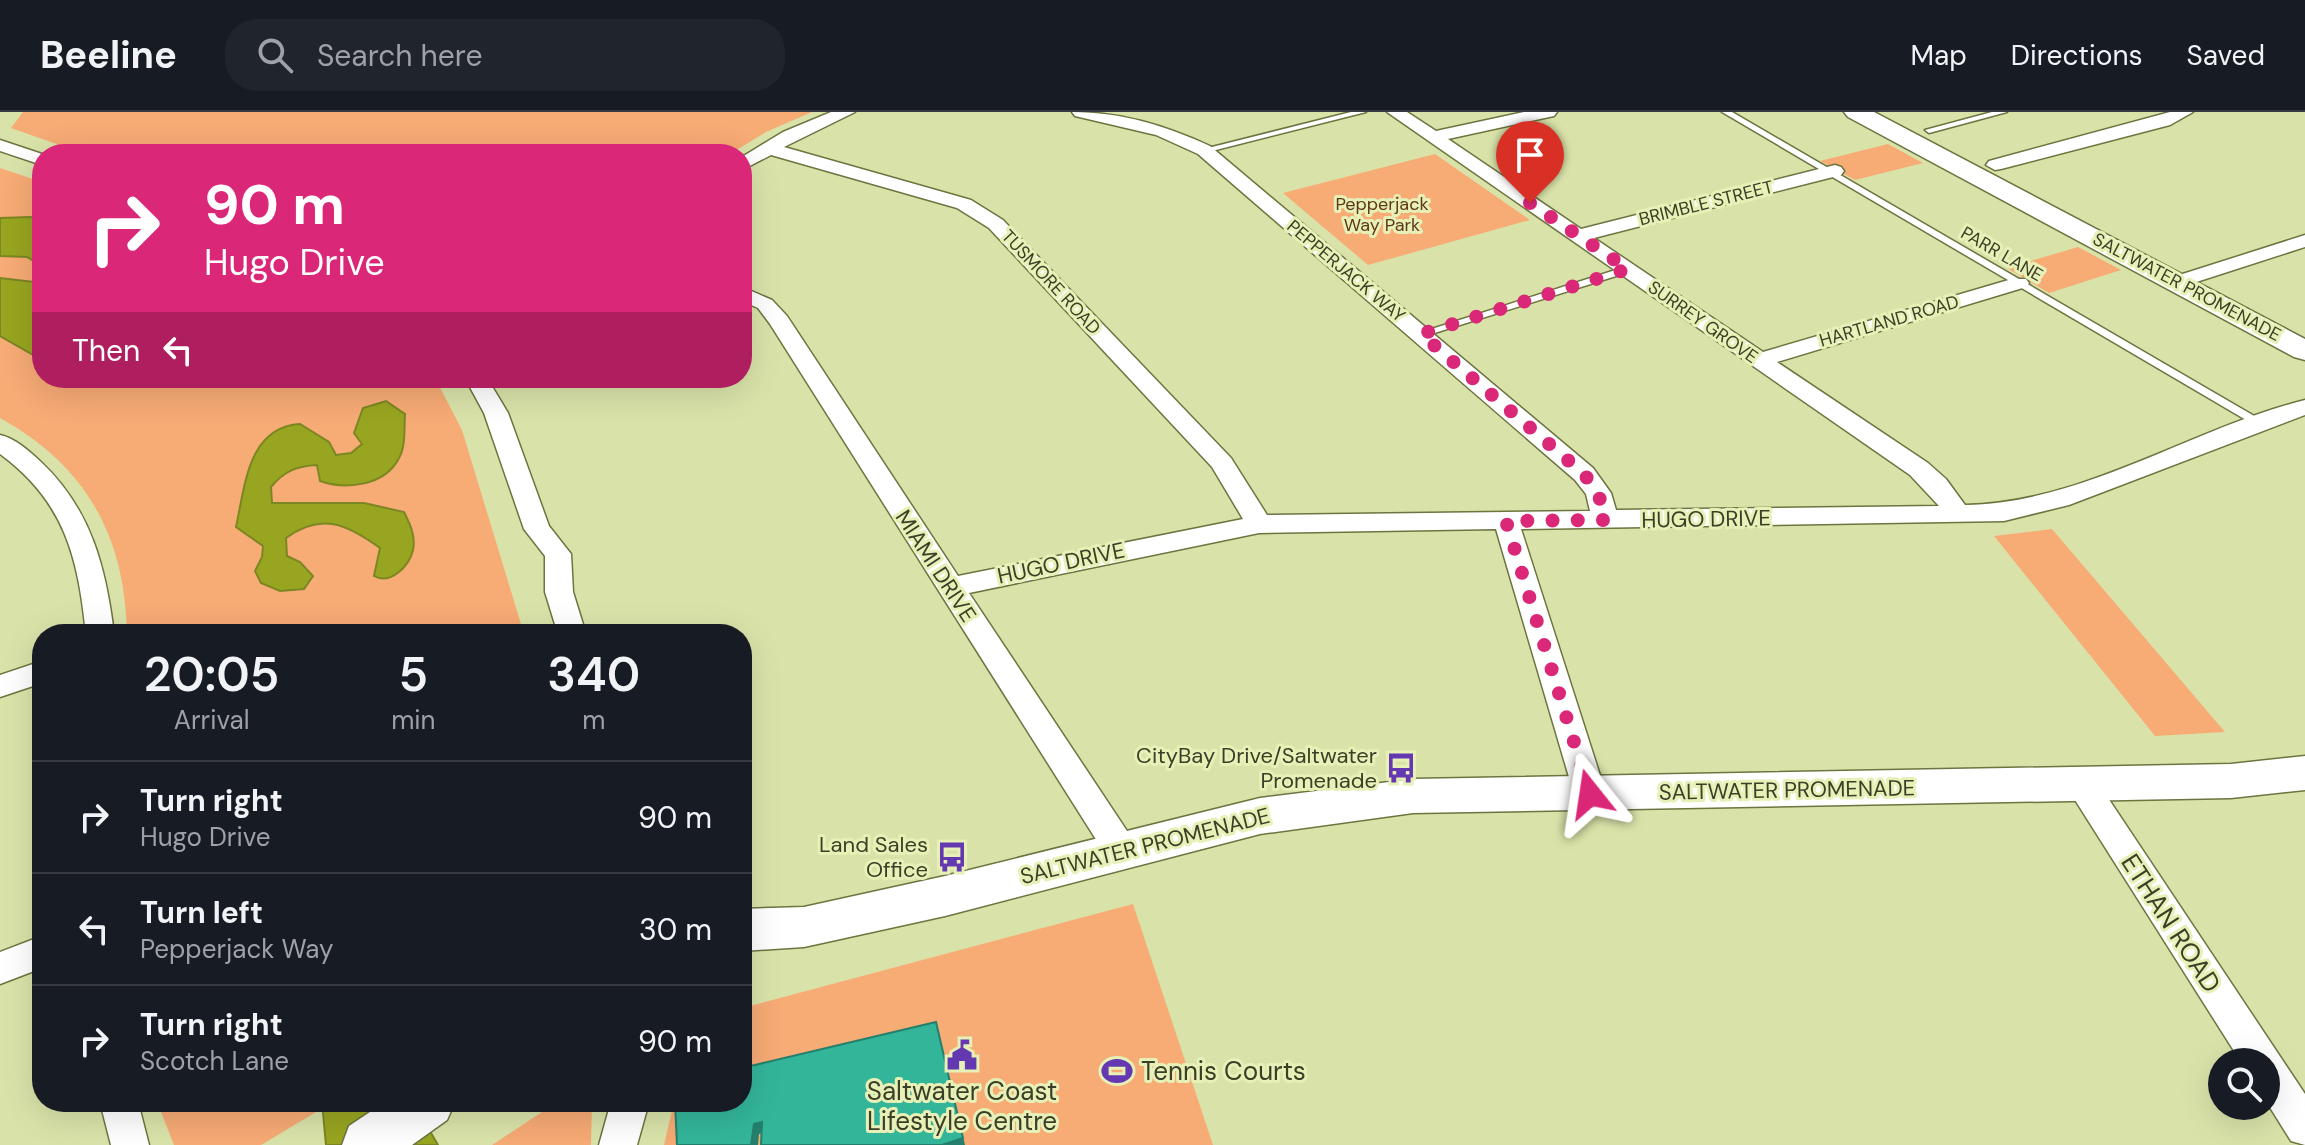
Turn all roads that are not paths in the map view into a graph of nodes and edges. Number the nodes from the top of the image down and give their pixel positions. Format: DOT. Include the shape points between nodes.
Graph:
graph roads {
  1 [pos="846,112"];
  2 [pos="1081,112"];
  3 [pos="1362,112"];
  4 [pos="1396,112"];
  5 [pos="1548,112"];
  6 [pos="1726,112"];
  7 [pos="1894,112"];
  8 [pos="2003,112"];
  9 [pos="2184,112"];
  10 [pos="1861,114"];
  11 [pos="1929,130"];
  12 [pos="1433,137"];
  13 [pos="0,145"];
  14 [pos="768,148"];
  15 [pos="1204,150"];
  16 [pos="32,156"];
  17 [pos="752,158"];
  18 [pos="1995,165"];
  19 [pos="1832,172"];
  20 [pos="1578,236"];
  21 [pos="2303,243"];
  22 [pos="1628,269"];
  23 [pos="2205,273"];
  24 [pos="2177,282"];
  25 [pos="2019,283"];
  26 [pos="752,298"];
  27 [pos="2305,325"];
  28 [pos="1421,334"];
  29 [pos="2305,351"];
  30 [pos="1759,360"];
  31 [pos="482,388"];
  32 [pos="2305,407"];
  33 [pos="2262,424"];
  34 [pos="0,442"];
  35 [pos="1959,516"];
  36 [pos="1606,520"];
  37 [pos="1506,521"];
  38 [pos="1259,524"];
  39 [pos="950,587"];
  40 [pos="99,624"];
  41 [pos="569,624"];
  42 [pos="32,675"];
  43 [pos="0,686"];
  44 [pos="2305,773"];
  45 [pos="2081,783"];
  46 [pos="1590,794"];
  47 [pos="1121,850"];
  48 [pos="804,927"];
  49 [pos="752,930"];
  50 [pos="752,950"];
  51 [pos="32,956"];
  52 [pos="0,968"];
  53 [pos="2253,1048"];
  54 [pos="2280,1090"];
  55 [pos="122,1112"];
  56 [pos="415,1112"];
  57 [pos="609,1112"];
  58 [pos="627,1112"];
  59 [pos="2305,1128"];
  60 [pos="130,1145"];
  61 [pos="368,1145"];
  62 [pos="616,1145"];
  1 -- 14 [label="street"];
  2 -- 15 [label="street, PEPPERJACK WAY" via="1162,131"];
  3 -- 15 [label="lane"];
  4 -- 12 [label="street, SURREY GROVE"];
  5 -- 12 [label="street"];
  6 -- 19 [label="lane, PARR LANE"];
  7 -- 11 [label="street, SALTWATER PROMENADE"];
  8 -- 11 [label="lane"];
  9 -- 18 [label="street"];
  10 -- 24 [label="street, SALTWATER PROMENADE"];
  11 -- 18 [label="street, SALTWATER PROMENADE"];
  12 -- 20 [label="street, SURREY GROVE"];
  13 -- 16 [label="street"];
  14 -- 17 [label="street"];
  14 -- 38 [label="street, TUSMORE ROAD" via="964,204 996,224 1222,463"];
  15 -- 28 [label="street, PEPPERJACK WAY"];
  18 -- 23 [label="street, SALTWATER PROMENADE"];
  19 -- 20 [label="street, BRIMBLE STREET"];
  19 -- 25 [label="lane, PARR LANE"];
  20 -- 22 [label="street, SURREY GROVE"];
  21 -- 23 [label="street"];
  22 -- 28 [label="lane"];
  22 -- 30 [label="street, SURREY GROVE"];
  23 -- 24 [label="street"];
  23 -- 27 [label="street, SALTWATER PROMENADE"];
  24 -- 29 [label="street, SALTWATER PROMENADE"];
  25 -- 30 [label="street, HARTLAND ROAD"];
  25 -- 33 [label="lane, PARR LANE"];
  26 -- 39 [label="street, MIAMI DRIVE" via="779,321"];
  28 -- 36 [label="street, PEPPERJACK WAY" via="1584,474 1598,493"];
  30 -- 35 [label="street, SURREY GROVE" via="1919,469"];
  31 -- 41 [label="street" via="496,413 537,529 538,561 559,592"];
  32 -- 33 [label="street, HUGO DRIVE"];
  33 -- 35 [label="street, HUGO DRIVE" via="2036,507"];
  34 -- 40 [label="street" via="49,483 73,517 95,578"];
  35 -- 36 [label="street, HUGO DRIVE"];
  36 -- 37 [label="street, HUGO DRIVE"];
  37 -- 38 [label="street, HUGO DRIVE"];
  37 -- 46 [label="street"];
  38 -- 39 [label="street, HUGO DRIVE"];
  39 -- 47 [label="street, MIAMI DRIVE"];
  42 -- 43 [label="street"];
  44 -- 45 [label="street, SALTWATER PROMENADE" via="2231,781"];
  45 -- 46 [label="street, SALTWATER PROMENADE"];
  45 -- 53 [label="street, ETHAN ROAD"];
  46 -- 47 [label="street, SALTWATER PROMENADE" via="1356,801 1260,816"];
  47 -- 48 [label="street, SALTWATER PROMENADE"];
  48 -- 49 [label="street, SALTWATER PROMENADE"];
  48 -- 50 [label="street, SALTWATER PROMENADE"];
  51 -- 52 [label="street"];
  54 -- 59 [label="street"];
  55 -- 60 [label="street"];
  56 -- 61 [label="street"];
  57 -- 62 [label="street"];
  58 -- 62 [label="street"];
}
